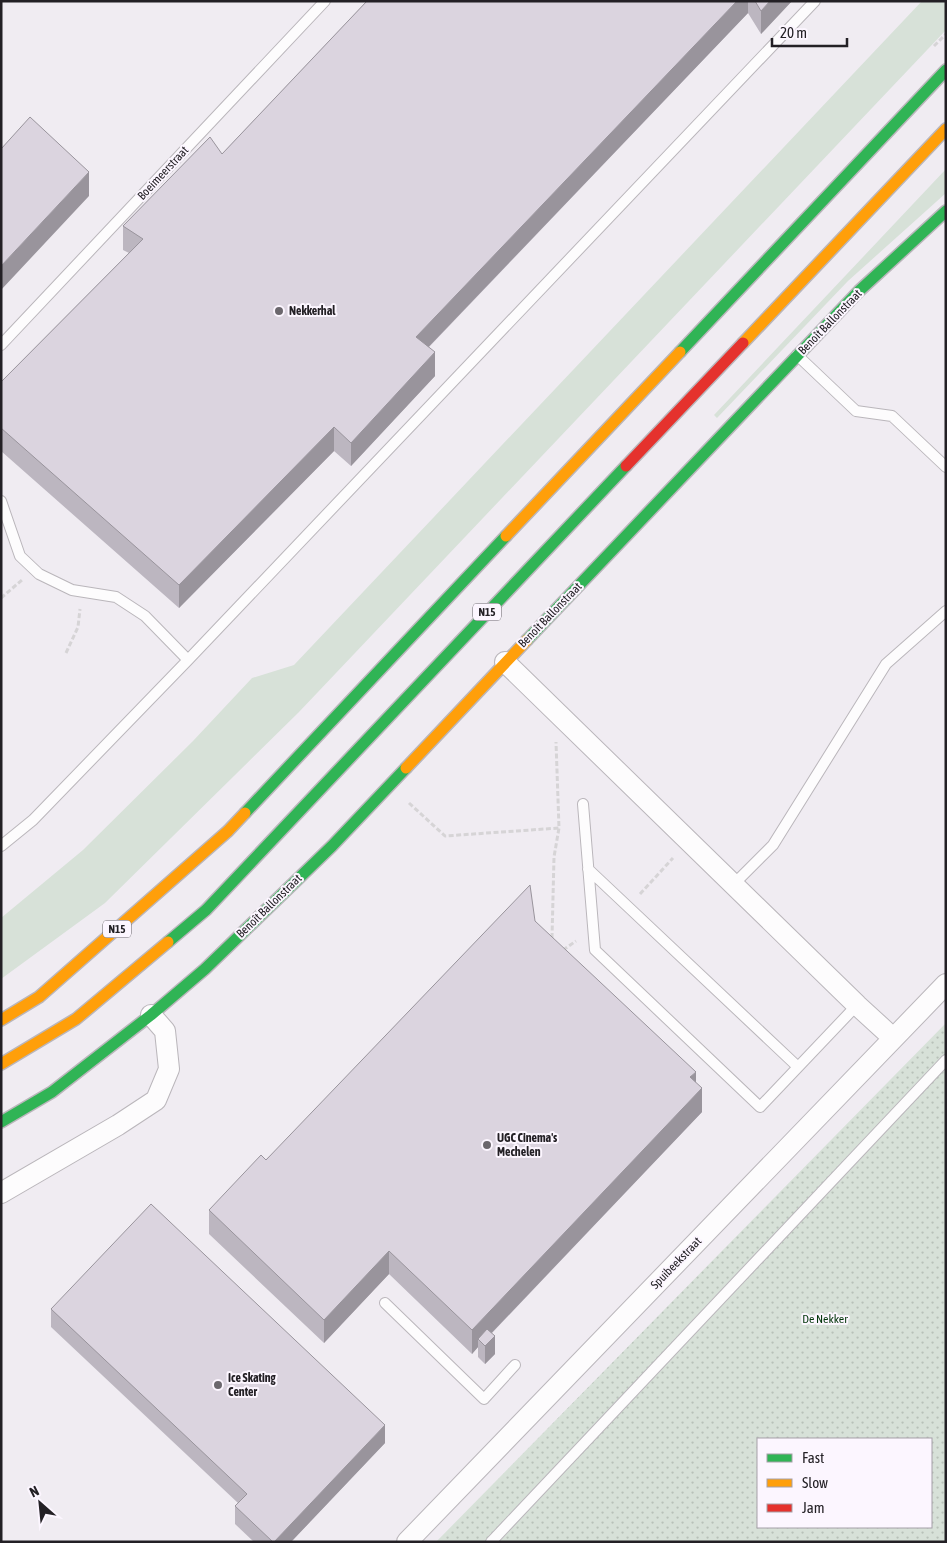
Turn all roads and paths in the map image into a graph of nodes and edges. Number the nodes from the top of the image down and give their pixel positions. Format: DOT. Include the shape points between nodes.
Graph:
graph roads {
  1 [pos="325,1"];
  2 [pos="816,1"];
  3 [pos="946,70"];
  4 [pos="946,128"];
  5 [pos="946,211"];
  6 [pos="1,345"];
  7 [pos="797,355"];
  8 [pos="946,467"];
  9 [pos="1,502"];
  10 [pos="34,570"];
  11 [pos="82,591"];
  12 [pos="1,598"];
  13 [pos="946,611"];
  14 [pos="66,653"];
  15 [pos="188,660"];
  16 [pos="505,662"];
  17 [pos="554,711"];
  18 [pos="390,785"];
  19 [pos="583,804"];
  20 [pos="559,828"];
  21 [pos="1,846"];
  22 [pos="588,869"];
  23 [pos="734,884"];
  24 [pos="552,940"];
  25 [pos="946,984"];
  26 [pos="857,1005"];
  27 [pos="151,1015"];
  28 [pos="1,1020"];
  29 [pos="893,1038"];
  30 [pos="946,1060"];
  31 [pos="1,1064"];
  32 [pos="798,1067"];
  33 [pos="1,1122"];
  34 [pos="1,1192"];
  35 [pos="385,1303"];
  36 [pos="515,1365"];
  37 [pos="407,1542"];
  38 [pos="491,1542"];
  1 -- 6 [label="lane, Boeimeerstraat"];
  2 -- 15 [label="lane"];
  3 -- 28 [label="main road, N15" via="228,831 39,998"];
  4 -- 31 [label="main road, N15" via="206,910 76,1019"];
  5 -- 7 [label="main road, Benoît Ballonstraat" via="859,291"];
  7 -- 8 [label="lane" via="856,412 892,416"];
  7 -- 16 [label="main road, Benoît Ballonstraat"];
  9 -- 10 [label="lane" via="20,556"];
  10 -- 11 [label="lane" via="72,590"];
  10 -- 12 [label="path"];
  11 -- 14 [label="path" via="78,627"];
  11 -- 15 [label="lane" via="116,597 145,616"];
  13 -- 23 [label="lane" via="886,664 773,844"];
  15 -- 21 [label="lane" via="34,820"];
  16 -- 17 [label="street"];
  16 -- 18 [label="main road, Benoît Ballonstraat"];
  17 -- 20 [label="path"];
  17 -- 23 [label="street"];
  18 -- 20 [label="path" via="445,836"];
  18 -- 27 [label="main road, Benoît Ballonstraat" via="332,846"];
  19 -- 22 [label="lane"];
  20 -- 24 [label="path" via="554,857"];
  22 -- 32 [label="lane"];
  22 -- 32 [label="lane" via="595,950 760,1107"];
  23 -- 26 [label="street"];
  25 -- 29 [label="street, Spuibeekstraat"];
  26 -- 29 [label="street"];
  26 -- 32 [label="lane"];
  27 -- 33 [label="main road, Benoît Ballonstraat" via="52,1092"];
  27 -- 34 [label="street" via="166,1031 169,1069 156,1100"];
  29 -- 37 [label="street, Spuibeekstraat"];
  30 -- 38 [label="lane"];
  35 -- 36 [label="lane" via="484,1399"];
}
